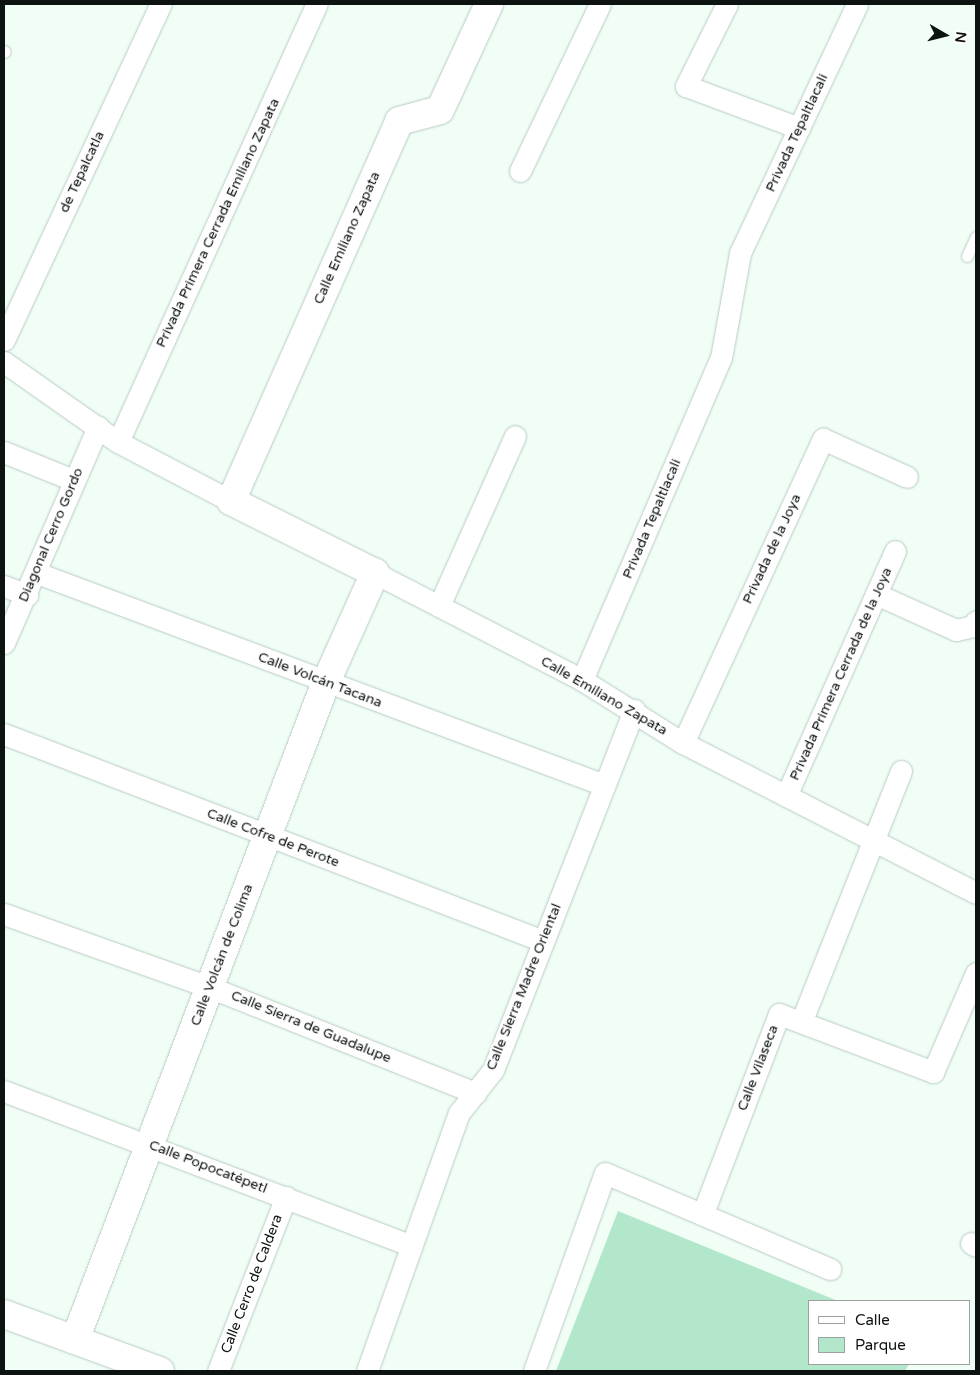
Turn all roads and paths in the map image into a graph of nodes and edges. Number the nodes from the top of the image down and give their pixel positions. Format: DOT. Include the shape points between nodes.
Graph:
graph roads {
  1 [pos="161,4"];
  2 [pos="318,4"];
  3 [pos="489,4"];
  4 [pos="600,4"];
  5 [pos="727,4"];
  6 [pos="857,4"];
  7 [pos="799,128"];
  8 [pos="520,171"];
  9 [pos="976,237"];
  10 [pos="967,256"];
  11 [pos="4,340"];
  12 [pos="4,362"];
  13 [pos="98,427"];
  14 [pos="515,436"];
  15 [pos="118,442"];
  16 [pos="4,452"];
  17 [pos="907,477"];
  18 [pos="73,480"];
  19 [pos="232,501"];
  20 [pos="895,551"];
  21 [pos="37,573"];
  22 [pos="375,573"];
  23 [pos="4,586"];
  24 [pos="876,594"];
  25 [pos="27,595"];
  26 [pos="439,606"];
  27 [pos="975,624"];
  28 [pos="4,643"];
  29 [pos="582,680"];
  30 [pos="326,682"];
  31 [pos="634,710"];
  32 [pos="4,734"];
  33 [pos="683,743"];
  34 [pos="901,771"];
  35 [pos="604,785"];
  36 [pos="786,796"];
  37 [pos="270,836"];
  38 [pos="874,841"];
  39 [pos="976,893"];
  40 [pos="4,914"];
  41 [pos="543,941"];
  42 [pos="976,974"];
  43 [pos="209,986"];
  44 [pos="970,1004"];
  45 [pos="802,1020"];
  46 [pos="4,1091"];
  47 [pos="476,1093"];
  48 [pos="150,1145"];
  49 [pos="286,1197"];
  50 [pos="703,1213"];
  51 [pos="412,1246"];
  52 [pos="830,1268"];
  53 [pos="4,1314"];
  54 [pos="75,1340"];
  55 [pos="119,1364"];
  56 [pos="160,1371"];
  57 [pos="218,1371"];
  58 [pos="367,1371"];
  59 [pos="534,1371"];
  1 -- 11 [label="street, de Tepalcatla"];
  2 -- 15 [label="street, Privada Primera Cerrada Emiliano Zapata"];
  3 -- 19 [label="street, Calle Emiliano Zapata" via="440,110 398,121"];
  4 -- 8 [label="street"];
  5 -- 7 [label="street" via="686,86"];
  6 -- 7 [label="street, Privada Tepaltlacali"];
  7 -- 29 [label="street, Privada Tepaltlacali" via="740,253 721,358"];
  9 -- 10 [label="lane"];
  12 -- 13 [label="street, Calle Emiliano Zapata"];
  13 -- 15 [label="street, Calle Emiliano Zapata"];
  13 -- 18 [label="street, Diagonal Cerro Gordo"];
  14 -- 26 [label="street"];
  15 -- 19 [label="street, Calle Emiliano Zapata"];
  16 -- 18 [label="street"];
  17 -- 33 [label="street, Privada de la Joya" via="823,439"];
  18 -- 21 [label="street, Diagonal Cerro Gordo"];
  19 -- 22 [label="street, Calle Emiliano Zapata"];
  20 -- 24 [label="street, Privada Primera Cerrada de la Joya"];
  21 -- 25 [label="street, Diagonal Cerro Gordo"];
  21 -- 30 [label="street, Calle Volcán Tacana"];
  22 -- 26 [label="street, Calle Emiliano Zapata"];
  22 -- 30 [label="street, Calle Volcán de Colima"];
  23 -- 25 [label="street"];
  24 -- 27 [label="street" via="956,630"];
  24 -- 36 [label="street, Privada Primera Cerrada de la Joya"];
  25 -- 28 [label="street, Diagonal Cerro Gordo"];
  26 -- 29 [label="street, Calle Emiliano Zapata"];
  29 -- 31 [label="street, Calle Emiliano Zapata"];
  30 -- 35 [label="street, Calle Volcán Tacana"];
  30 -- 37 [label="street, Calle Volcán de Colima"];
  31 -- 33 [label="street, Calle Emiliano Zapata"];
  31 -- 35 [label="street, Calle Sierra Madre Oriental"];
  32 -- 37 [label="street, Calle Cofre de Perote"];
  33 -- 36 [label="street, Calle Emiliano Zapata"];
  34 -- 38 [label="street"];
  35 -- 41 [label="street, Calle Sierra Madre Oriental"];
  36 -- 38 [label="street, Calle Emiliano Zapata"];
  37 -- 41 [label="street, Calle Cofre de Perote"];
  37 -- 43 [label="street, Calle Volcán de Colima"];
  38 -- 39 [label="street, Calle Emiliano Zapata"];
  38 -- 45 [label="street"];
  40 -- 43 [label="street, Calle Sierra de Guadalupe"];
  41 -- 47 [label="street, Calle Sierra Madre Oriental" via="493,1070"];
  42 -- 44 [label="street"];
  43 -- 47 [label="street, Calle Sierra de Guadalupe"];
  43 -- 48 [label="street, Calle Volcán de Colima"];
  44 -- 45 [label="street" via="933,1072"];
  45 -- 50 [label="street, Calle Vilaseca" via="779,1014"];
  46 -- 48 [label="street, Calle Popocatépetl"];
  47 -- 51 [label="street, Calle Sierra Madre Oriental" via="459,1113"];
  48 -- 49 [label="street, Calle Popocatépetl"];
  48 -- 54 [label="street, Calle Volcán de Colima"];
  49 -- 51 [label="street, Calle Popocatépetl"];
  49 -- 57 [label="street, Calle Cerro de Caldera"];
  50 -- 52 [label="street"];
  50 -- 59 [label="street" via="605,1173"];
  51 -- 58 [label="street, Calle Sierra Madre Oriental"];
  53 -- 54 [label="street"];
  54 -- 55 [label="street"];
  55 -- 56 [label="street"];
}
